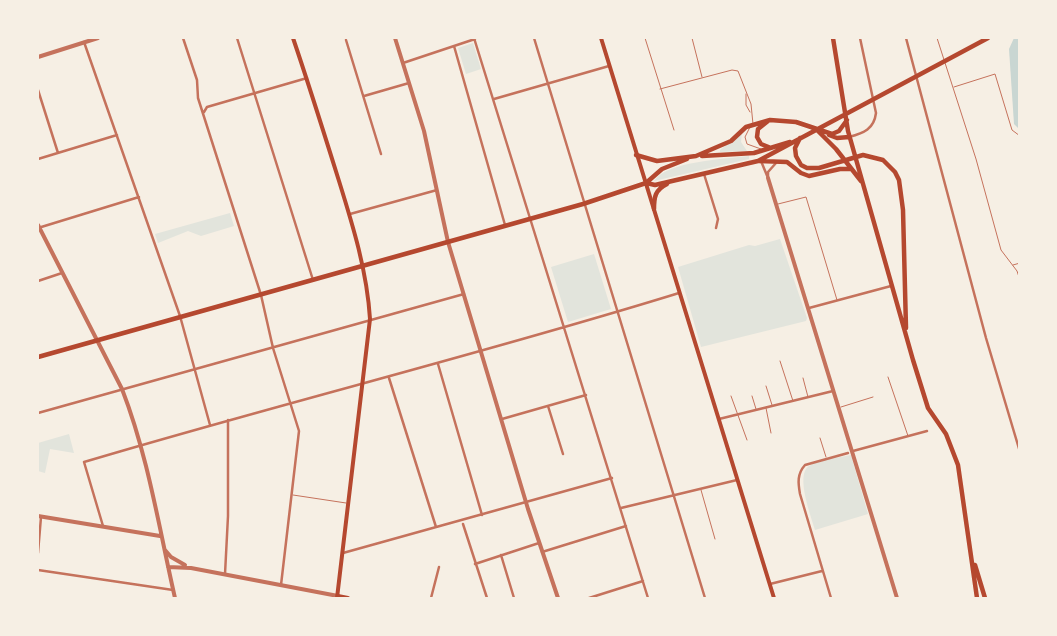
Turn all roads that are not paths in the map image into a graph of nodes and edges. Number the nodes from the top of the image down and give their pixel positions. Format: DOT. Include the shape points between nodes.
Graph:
graph roads {
  1 [pos="98,38"];
  2 [pos="183,38"];
  3 [pos="237,38"];
  4 [pos="294,38"];
  5 [pos="395,38"];
  6 [pos="475,38"];
  7 [pos="534,38"];
  8 [pos="601,38"];
  9 [pos="645,38"];
  10 [pos="692,38"];
  11 [pos="833,38"];
  12 [pos="860,38"];
  13 [pos="906,38"];
  14 [pos="937,38"];
  15 [pos="988,38"];
  16 [pos="346,40"];
  17 [pos="84,42"];
  18 [pos="454,46"];
  19 [pos="38,57"];
  20 [pos="403,62"];
  21 [pos="609,66"];
  22 [pos="307,78"];
  23 [pos="702,78"];
  24 [pos="409,83"];
  25 [pos="546,83"];
  26 [pos="952,88"];
  27 [pos="660,89"];
  28 [pos="38,90"];
  29 [pos="255,94"];
  30 [pos="746,94"];
  31 [pos="364,96"];
  32 [pos="494,99"];
  33 [pos="204,112"];
  34 [pos="751,114"];
  35 [pos="847,118"];
  36 [pos="770,120"];
  37 [pos="753,124"];
  38 [pos="814,128"];
  39 [pos="674,130"];
  40 [pos="117,135"];
  41 [pos="803,136"];
  42 [pos="1020,136"];
  43 [pos="850,137"];
  44 [pos="791,142"];
  45 [pos="772,148"];
  46 [pos="765,150"];
  47 [pos="58,153"];
  48 [pos="381,154"];
  49 [pos="636,155"];
  50 [pos="696,156"];
  51 [pos="38,159"];
  52 [pos="759,161"];
  53 [pos="777,161"];
  54 [pos="851,169"];
  55 [pos="704,174"];
  56 [pos="768,178"];
  57 [pos="675,181"];
  58 [pos="646,183"];
  59 [pos="864,183"];
  60 [pos="437,190"];
  61 [pos="139,197"];
  62 [pos="583,204"];
  63 [pos="776,204"];
  64 [pos="654,209"];
  65 [pos="350,214"];
  66 [pos="530,219"];
  67 [pos="505,226"];
  68 [pos="38,227"];
  69 [pos="716,228"];
  70 [pos="448,242"];
  71 [pos="1020,263"];
  72 [pos="363,265"];
  73 [pos="1012,266"];
  74 [pos="62,273"];
  75 [pos="312,280"];
  76 [pos="1020,280"];
  77 [pos="38,281"];
  78 [pos="892,286"];
  79 [pos="679,293"];
  80 [pos="464,294"];
  81 [pos="261,295"];
  82 [pos="838,301"];
  83 [pos="809,308"];
  84 [pos="616,312"];
  85 [pos="180,316"];
  86 [pos="370,319"];
  87 [pos="565,327"];
  88 [pos="906,335"];
  89 [pos="97,339"];
  90 [pos="273,348"];
  91 [pos="481,352"];
  92 [pos="38,357"];
  93 [pos="780,361"];
  94 [pos="438,364"];
  95 [pos="195,368"];
  96 [pos="888,377"];
  97 [pos="389,378"];
  98 [pos="803,378"];
  99 [pos="361,384"];
  100 [pos="766,386"];
  101 [pos="122,389"];
  102 [pos="835,390"];
  103 [pos="586,395"];
  104 [pos="731,396"];
  105 [pos="752,396"];
  106 [pos="809,397"];
  107 [pos="873,397"];
  108 [pos="793,401"];
  109 [pos="292,403"];
  110 [pos="548,406"];
  111 [pos="772,406"];
  112 [pos="765,407"];
  113 [pos="840,407"];
  114 [pos="756,410"];
  115 [pos="38,413"];
  116 [pos="737,414"];
  117 [pos="502,419"];
  118 [pos="718,419"];
  119 [pos="228,420"];
  120 [pos="210,425"];
  121 [pos="927,431"];
  122 [pos="771,433"];
  123 [pos="908,436"];
  124 [pos="820,438"];
  125 [pos="747,440"];
  126 [pos="141,445"];
  127 [pos="853,451"];
  128 [pos="1020,452"];
  129 [pos="848,453"];
  130 [pos="563,454"];
  131 [pos="827,458"];
  132 [pos="612,478"];
  133 [pos="736,480"];
  134 [pos="700,489"];
  135 [pos="292,495"];
  136 [pos="673,496"];
  137 [pos="347,503"];
  138 [pos="527,504"];
  139 [pos="621,508"];
  140 [pos="482,515"];
  141 [pos="39,517"];
  142 [pos="463,524"];
  143 [pos="103,526"];
  144 [pos="626,526"];
  145 [pos="436,527"];
  146 [pos="160,536"];
  147 [pos="715,538"];
  148 [pos="539,543"];
  149 [pos="164,549"];
  150 [pos="970,549"];
  151 [pos="542,552"];
  152 [pos="38,553"];
  153 [pos="342,553"];
  154 [pos="501,556"];
  155 [pos="476,564"];
  156 [pos="168,567"];
  157 [pos="191,568"];
  158 [pos="439,568"];
  159 [pos="38,570"];
  160 [pos="822,571"];
  161 [pos="225,574"];
  162 [pos="643,581"];
  163 [pos="770,584"];
  164 [pos="281,585"];
  165 [pos="173,590"];
  166 [pos="337,597"];
  167 [pos="175,598"];
  168 [pos="348,598"];
  169 [pos="431,598"];
  170 [pos="487,598"];
  171 [pos="514,598"];
  172 [pos="558,598"];
  173 [pos="589,598"];
  174 [pos="648,598"];
  175 [pos="705,598"];
  176 [pos="774,598"];
  177 [pos="831,598"];
  178 [pos="898,598"];
  179 [pos="977,598"];
  180 [pos="985,598"];
  1 -- 17 [label="street"];
  2 -- 33 [label="street"];
  3 -- 29 [label="street"];
  4 -- 22 [label="main road"];
  5 -- 20 [label="street"];
  6 -- 18 [label="street"];
  6 -- 32 [label="street"];
  7 -- 25 [label="street"];
  8 -- 21 [label="main road"];
  9 -- 27 [label="lane"];
  10 -- 23 [label="lane"];
  11 -- 35 [label="main road"];
  12 -- 43 [label="street" via="876,113 873,125"];
  13 -- 128 [label="street" via="986,338"];
  14 -- 26 [label="lane"];
  15 -- 41 [label="main road"];
  16 -- 31 [label="street"];
  17 -- 19 [label="street"];
  17 -- 40 [label="street"];
  18 -- 20 [label="street"];
  18 -- 67 [label="street"];
  20 -- 24 [label="street"];
  21 -- 25 [label="street"];
  21 -- 49 [label="main road"];
  22 -- 29 [label="street"];
  22 -- 65 [label="main road"];
  23 -- 27 [label="lane"];
  23 -- 30 [label="lane" via="738,71"];
  24 -- 31 [label="street"];
  24 -- 60 [label="street"];
  25 -- 32 [label="street"];
  25 -- 62 [label="street"];
  26 -- 42 [label="lane" via="995,74 1012,130"];
  26 -- 73 [label="lane" via="1001,250"];
  27 -- 39 [label="lane"];
  28 -- 47 [label="street"];
  29 -- 33 [label="street" via="207,107"];
  29 -- 75 [label="street"];
  30 -- 34 [label="lane"];
  30 -- 34 [label="lane" via="746,105"];
  31 -- 48 [label="street"];
  32 -- 66 [label="street"];
  33 -- 81 [label="street"];
  34 -- 37 [label="lane"];
  35 -- 38 [label="main road" via="836,133"];
  35 -- 43 [label="main road"];
  36 -- 37 [label="main road"];
  36 -- 38 [label="main road" via="796,122"];
  36 -- 45 [label="main road" via="760,127 757,136 762,144"];
  37 -- 46 [label="lane" via="746,133 747,144"];
  37 -- 50 [label="main road" via="723,146"];
  38 -- 43 [label="main road" via="837,138"];
  38 -- 54 [label="main road" via="836,148"];
  40 -- 47 [label="street"];
  40 -- 61 [label="street"];
  41 -- 44 [label="main road"];
  41 -- 88 [label="main road" via="795,148 798,161 807,168 863,155 877,158 890,166 900,180"];
  43 -- 59 [label="main road"];
  44 -- 45 [label="main road"];
  44 -- 52 [label="main road"];
  45 -- 46 [label="main road"];
  46 -- 50 [label="main road"];
  47 -- 51 [label="street"];
  49 -- 50 [label="main road" via="657,161"];
  49 -- 58 [label="main road"];
  50 -- 58 [label="main road" via="662,169"];
  52 -- 53 [label="main road"];
  52 -- 55 [label="main road"];
  52 -- 56 [label="street"];
  53 -- 54 [label="main road" via="787,162 809,176"];
  53 -- 56 [label="street" via="770,168"];
  54 -- 59 [label="main road"];
  55 -- 57 [label="main road"];
  55 -- 69 [label="street" via="718,219"];
  56 -- 63 [label="street"];
  57 -- 58 [label="main road" via="655,185"];
  57 -- 64 [label="main road" via="654,195"];
  58 -- 62 [label="main road"];
  58 -- 64 [label="main road"];
  59 -- 78 [label="main road"];
  60 -- 65 [label="street"];
  60 -- 70 [label="street"];
  61 -- 68 [label="street"];
  61 -- 85 [label="street"];
  62 -- 66 [label="main road"];
  62 -- 84 [label="street"];
  63 -- 82 [label="lane" via="806,197"];
  63 -- 83 [label="street"];
  64 -- 79 [label="main road"];
  65 -- 72 [label="main road"];
  66 -- 67 [label="main road"];
  66 -- 87 [label="street"];
  67 -- 70 [label="main road"];
  68 -- 74 [label="street"];
  70 -- 72 [label="main road"];
  70 -- 80 [label="street"];
  71 -- 73 [label="lane"];
  72 -- 75 [label="main road"];
  72 -- 86 [label="main road"];
  73 -- 76 [label="lane"];
  74 -- 77 [label="street"];
  74 -- 89 [label="street"];
  75 -- 81 [label="main road"];
  78 -- 82 [label="street"];
  78 -- 88 [label="main road"];
  79 -- 84 [label="street"];
  79 -- 118 [label="main road"];
  80 -- 86 [label="street"];
  80 -- 91 [label="street"];
  81 -- 85 [label="main road"];
  81 -- 90 [label="street"];
  82 -- 83 [label="street"];
  83 -- 102 [label="street"];
  84 -- 87 [label="street"];
  84 -- 136 [label="street"];
  85 -- 89 [label="main road"];
  85 -- 95 [label="street"];
  86 -- 90 [label="street"];
  86 -- 99 [label="main road"];
  87 -- 91 [label="street"];
  87 -- 103 [label="street"];
  88 -- 150 [label="main road" via="928,408 946,434 958,465"];
  89 -- 92 [label="main road"];
  89 -- 101 [label="street"];
  90 -- 95 [label="street"];
  90 -- 109 [label="street"];
  91 -- 94 [label="street"];
  91 -- 117 [label="street"];
  93 -- 108 [label="lane"];
  94 -- 97 [label="street"];
  94 -- 140 [label="street"];
  95 -- 101 [label="street"];
  95 -- 120 [label="street"];
  96 -- 123 [label="lane"];
  97 -- 99 [label="street"];
  97 -- 145 [label="street"];
  98 -- 106 [label="lane"];
  99 -- 109 [label="street"];
  99 -- 137 [label="main road"];
  100 -- 111 [label="lane"];
  101 -- 115 [label="street"];
  101 -- 126 [label="street"];
  102 -- 106 [label="street"];
  102 -- 113 [label="street"];
  103 -- 110 [label="street"];
  103 -- 132 [label="street"];
  104 -- 116 [label="lane"];
  105 -- 114 [label="lane"];
  106 -- 108 [label="street"];
  107 -- 113 [label="lane"];
  108 -- 111 [label="street"];
  109 -- 119 [label="street"];
  109 -- 135 [label="street" via="299,431"];
  110 -- 117 [label="street"];
  110 -- 130 [label="street"];
  111 -- 112 [label="street"];
  112 -- 114 [label="street"];
  112 -- 122 [label="lane"];
  113 -- 127 [label="street"];
  114 -- 116 [label="street"];
  116 -- 118 [label="street"];
  116 -- 125 [label="lane"];
  117 -- 138 [label="street"];
  118 -- 133 [label="main road"];
  119 -- 120 [label="street"];
  119 -- 161 [label="street"];
  120 -- 126 [label="street"];
  121 -- 123 [label="street"];
  123 -- 127 [label="street"];
  124 -- 131 [label="lane"];
  126 -- 143 [label="street" via="84,462"];
  126 -- 146 [label="street"];
  127 -- 178 [label="street"];
  129 -- 131 [label="street"];
  131 -- 160 [label="street" via="800,470 798,484"];
  132 -- 138 [label="street"];
  132 -- 139 [label="street"];
  133 -- 134 [label="street"];
  133 -- 163 [label="main road"];
  134 -- 136 [label="street"];
  134 -- 147 [label="lane"];
  135 -- 137 [label="lane"];
  135 -- 164 [label="street"];
  136 -- 139 [label="street"];
  136 -- 175 [label="street"];
  137 -- 153 [label="main road"];
  138 -- 140 [label="street"];
  138 -- 148 [label="street"];
  139 -- 144 [label="street"];
  140 -- 145 [label="street"];
  141 -- 143 [label="street"];
  141 -- 152 [label="street"];
  142 -- 155 [label="street"];
  143 -- 146 [label="street"];
  144 -- 151 [label="street"];
  144 -- 162 [label="street"];
  145 -- 153 [label="street"];
  146 -- 149 [label="street"];
  148 -- 151 [label="street"];
  148 -- 154 [label="street"];
  149 -- 156 [label="street"];
  149 -- 157 [label="street" via="170,557"];
  150 -- 179 [label="main road"];
  150 -- 180 [label="main road"];
  151 -- 172 [label="street"];
  153 -- 166 [label="main road"];
  154 -- 155 [label="street"];
  154 -- 171 [label="street"];
  155 -- 170 [label="street"];
  156 -- 157 [label="street"];
  156 -- 165 [label="street"];
  157 -- 161 [label="street"];
  158 -- 169 [label="street"];
  159 -- 165 [label="street"];
  160 -- 163 [label="street"];
  160 -- 177 [label="street"];
  161 -- 164 [label="street"];
  162 -- 173 [label="street"];
  162 -- 174 [label="street"];
  163 -- 176 [label="main road"];
  164 -- 166 [label="street"];
  165 -- 167 [label="street"];
  166 -- 168 [label="main road"];
}
